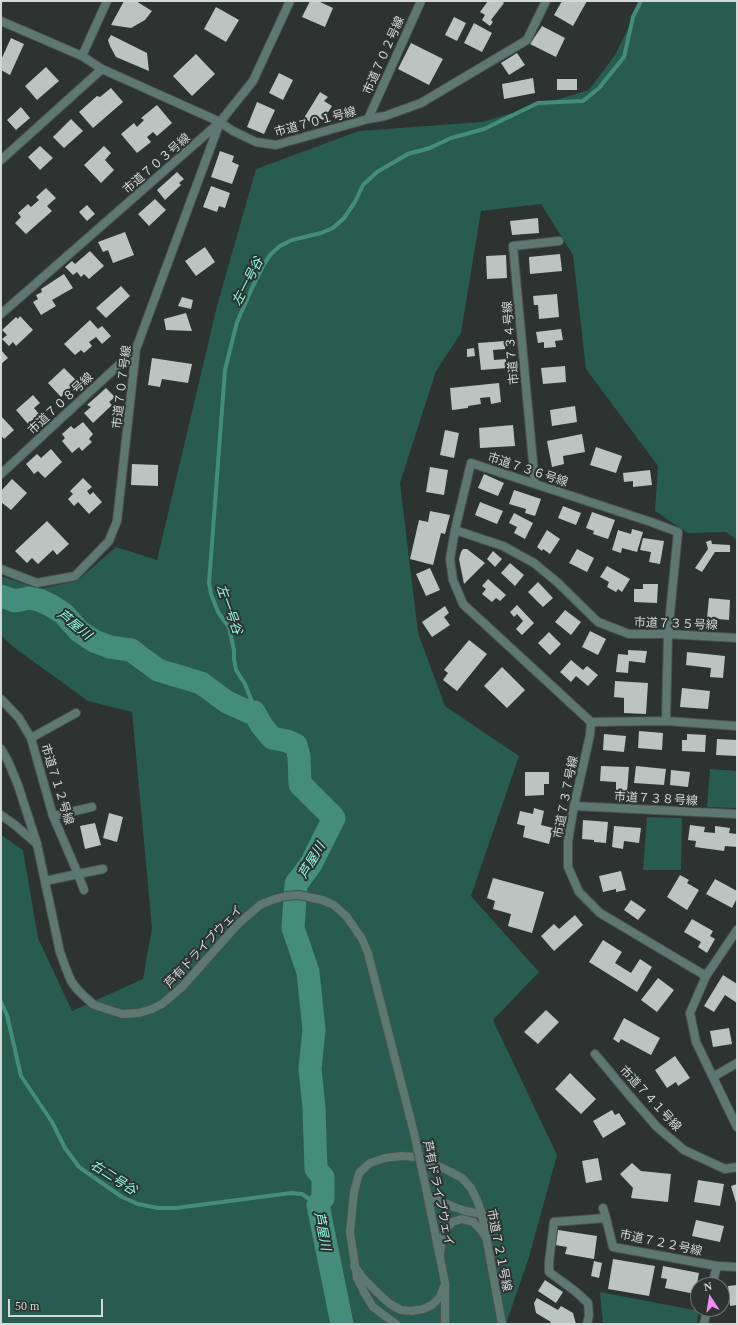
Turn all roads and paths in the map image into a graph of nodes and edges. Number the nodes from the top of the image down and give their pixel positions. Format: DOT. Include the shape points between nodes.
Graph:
graph roads {
  1 [pos="107,1"];
  2 [pos="290,1"];
  3 [pos="421,1"];
  4 [pos="546,1"];
  5 [pos="1,20"];
  6 [pos="82,56"];
  7 [pos="102,69"];
  8 [pos="368,119"];
  9 [pos="220,122"];
  10 [pos="1,160"];
  11 [pos="559,241"];
  12 [pos="1,314"];
  13 [pos="136,349"];
  14 [pos="1,474"];
  15 [pos="535,484"];
  16 [pos="455,530"];
  17 [pos="1,569"];
  18 [pos="668,634"];
  19 [pos="737,638"];
  20 [pos="1,699"];
  21 [pos="76,714"];
  22 [pos="666,721"];
  23 [pos="590,722"];
  24 [pos="737,726"];
  25 [pos="31,738"];
  26 [pos="1,749"];
  27 [pos="574,806"];
  28 [pos="92,807"];
  29 [pos="737,814"];
  30 [pos="1,815"];
  31 [pos="53,816"];
  32 [pos="37,844"];
  33 [pos="103,869"];
  34 [pos="78,874"];
  35 [pos="45,881"];
  36 [pos="84,890"];
  37 [pos="737,930"];
  38 [pos="706,976"];
  39 [pos="596,1054"];
  40 [pos="737,1063"];
  41 [pos="713,1077"];
  42 [pos="737,1127"];
  43 [pos="737,1166"];
  44 [pos="428,1194"];
  45 [pos="603,1208"];
  46 [pos="482,1214"];
  47 [pos="606,1218"];
  48 [pos="487,1237"];
  49 [pos="440,1254"];
  50 [pos="354,1265"];
  51 [pos="717,1266"];
  52 [pos="737,1267"];
  53 [pos="714,1277"];
  54 [pos="445,1284"];
  55 [pos="396,1324"];
  56 [pos="445,1324"];
  57 [pos="502,1324"];
  58 [pos="587,1324"];
  1 -- 6 [label="street"];
  2 -- 9 [label="street, 市道７０３号線" via="253,81"];
  3 -- 8 [label="street, 市道７０２号線"];
  4 -- 8 [label="street, 市道７０１号線" via="528,40 421,103 385,116"];
  5 -- 6 [label="street, 市道７０１号線"];
  6 -- 7 [label="street, 市道７０１号線"];
  7 -- 9 [label="street, 市道７０１号線"];
  7 -- 10 [label="street"];
  8 -- 9 [label="street, 市道７０１号線" via="276,145 256,142"];
  9 -- 12 [label="street, 市道７０３号線"];
  9 -- 13 [label="street, 市道７０７号線"];
  11 -- 15 [label="street, 市道７３４号線" via="513,246"];
  13 -- 14 [label="street, 市道７０８号線"];
  13 -- 17 [label="street, 市道７０７号線" via="117,521 109,542 75,576 37,583"];
  15 -- 16 [label="street, 市道７３６号線" via="471,463"];
  15 -- 18 [label="street, 市道７３６号線" via="678,532"];
  16 -- 18 [label="street, 市道７３５号線" via="503,546 534,563 598,622 629,634"];
  16 -- 23 [label="street, 市道７３６号線" via="450,559 453,580 463,604"];
  18 -- 19 [label="street, 市道７３５号線"];
  18 -- 22 [label="street, 市道７３６号線"];
  20 -- 25 [label="street, 市道７１２号線" via="19,718"];
  21 -- 25 [label="street"];
  22 -- 23 [label="street"];
  22 -- 24 [label="street"];
  23 -- 27 [label="street, 市道７３７号線" via="590,735"];
  25 -- 31 [label="street, 市道７１２号線"];
  26 -- 32 [label="street, 芦有ドライブウェイ" via="18,784"];
  27 -- 29 [label="street, 市道７３８号線"];
  27 -- 38 [label="street, 市道７３７号線" via="568,841 568,867 579,892 600,913"];
  28 -- 31 [label="street"];
  30 -- 32 [label="street"];
  31 -- 34 [label="street, 市道７１２号線"];
  32 -- 35 [label="street, 芦有ドライブウェイ"];
  33 -- 34 [label="street"];
  34 -- 35 [label="street"];
  34 -- 36 [label="street, 市道７１２号線"];
  35 -- 44 [label="street, 芦有ドライブウェイ, bridge" via="60,952 71,981 94,1005 122,1014 139,1013 162,1004 182,987 260,905 286,896 299,896 313,897 334,906 354,926 368,953"];
  37 -- 38 [label="street"];
  38 -- 41 [label="street" via="690,1013 696,1042"];
  39 -- 43 [label="street, 市道７４１号線" via="657,1127 684,1150 725,1169"];
  40 -- 41 [label="street"];
  41 -- 42 [label="street"];
  44 -- 46 [label="street" via="454,1207"];
  44 -- 49 [label="street, 芦有ドライブウェイ"];
  45 -- 47 [label="street"];
  46 -- 48 [label="street, 市道７２１号線"];
  46 -- 50 [label="street, 市道７２１号線" via="471,1188 462,1178 447,1170 416,1157 402,1156 370,1162 359,1173 354,1192 350,1232"];
  47 -- 51 [label="street, 市道７２２号線" via="613,1246"];
  47 -- 58 [label="street, 市道７２２号線" via="554,1222 549,1272 588,1303"];
  48 -- 49 [label="street" via="473,1222 462,1219 452,1222 445,1230"];
  48 -- 57 [label="street, 市道７２１号線"];
  49 -- 54 [label="street, 芦有ドライブウェイ"];
  50 -- 54 [label="street" via="381,1296 401,1310 412,1312 432,1305 440,1298"];
  50 -- 55 [label="street, 市道７２１号線" via="357,1278 373,1307"];
  51 -- 52 [label="street, 市道７２２号線"];
  51 -- 53 [label="street"];
  54 -- 56 [label="street, 芦有ドライブウェイ"];
}
